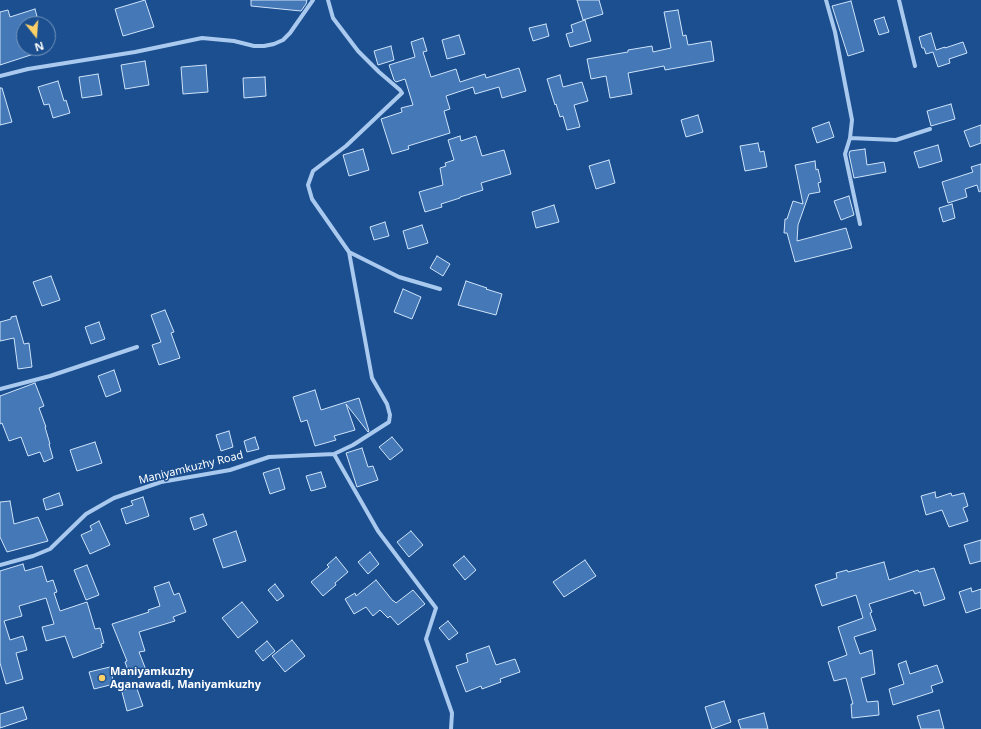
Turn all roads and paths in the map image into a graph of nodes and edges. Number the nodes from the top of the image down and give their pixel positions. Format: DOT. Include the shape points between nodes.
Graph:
graph roads {
  1 [pos="313,0"];
  2 [pos="328,0"];
  3 [pos="826,0"];
  4 [pos="899,0"];
  5 [pos="915,66"];
  6 [pos="0,76"];
  7 [pos="930,129"];
  8 [pos="850,138"];
  9 [pos="860,224"];
  10 [pos="349,252"];
  11 [pos="440,290"];
  12 [pos="137,347"];
  13 [pos="0,389"];
  14 [pos="334,454"];
  15 [pos="0,565"];
  16 [pos="451,729"];
  1 -- 6 [label="street" via="290,33 274,44 254,46 202,38"];
  2 -- 10 [label="street" via="333,18 358,51 402,93 346,146 313,171 308,185 312,199"];
  3 -- 8 [label="street" via="835,32 852,120"];
  4 -- 5 [label="street"];
  7 -- 8 [label="street" via="896,140"];
  8 -- 9 [label="street" via="845,154"];
  10 -- 11 [label="street" via="399,277"];
  10 -- 14 [label="street, Maniyamkuzhy Road" via="372,378 387,404 390,415 389,422"];
  12 -- 13 [label="street" via="50,376"];
  14 -- 15 [label="street, Maniyamkuzhy Road" via="269,457 230,470 161,482 114,498 86,514 50,549"];
  14 -- 16 [label="street" via="378,531 436,608 426,639 452,713"];
}
